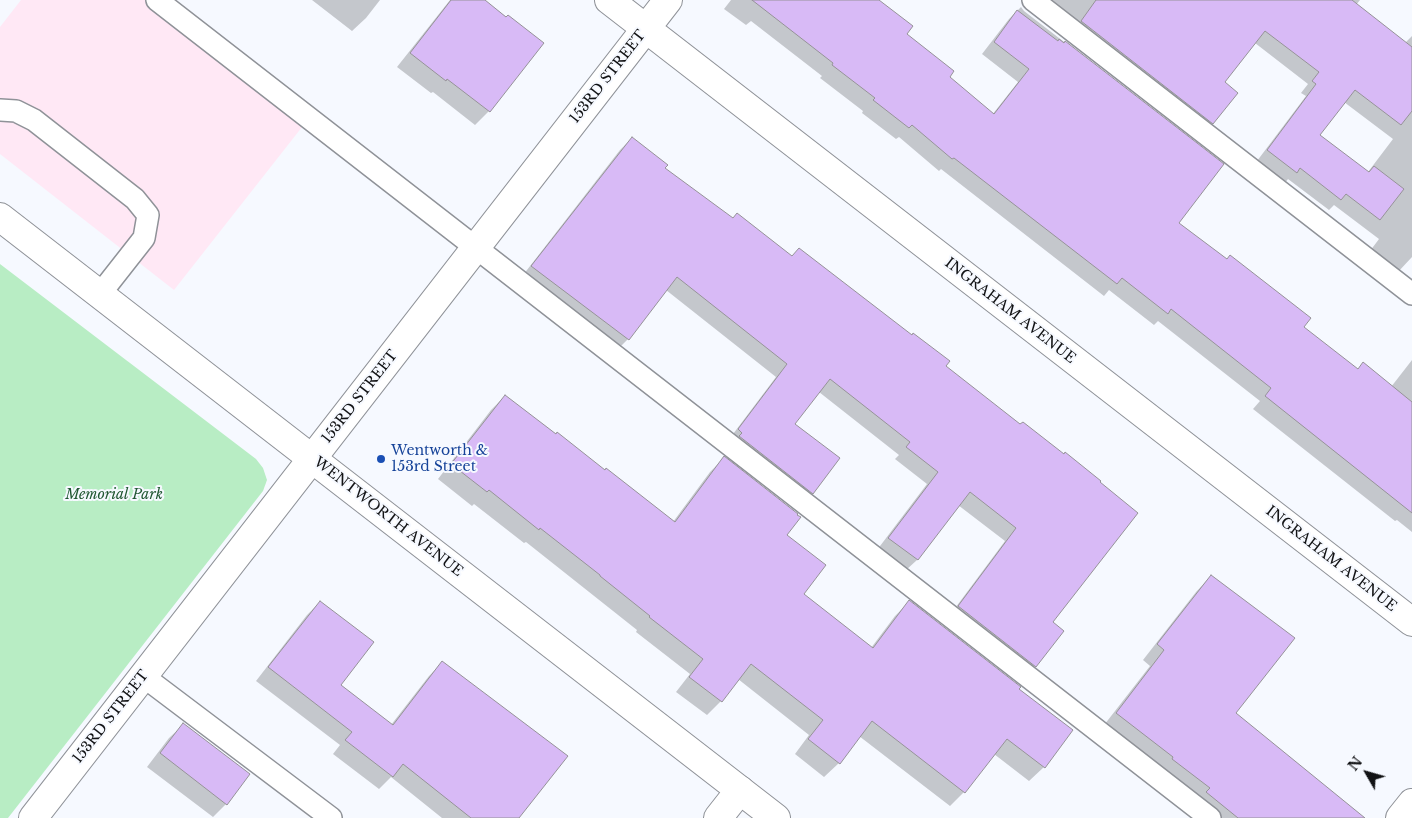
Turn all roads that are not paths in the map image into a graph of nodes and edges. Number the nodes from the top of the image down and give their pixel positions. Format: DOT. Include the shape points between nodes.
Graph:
graph roads {
  1 [pos="157,0"];
  2 [pos="609,0"];
  3 [pos="668,0"];
  4 [pos="1033,0"];
  5 [pos="646,29"];
  6 [pos="0,110"];
  7 [pos="0,217"];
  8 [pos="476,248"];
  9 [pos="100,294"];
  10 [pos="1412,294"];
  11 [pos="312,458"];
  12 [pos="1412,622"];
  13 [pos="144,676"];
  14 [pos="740,790"];
  15 [pos="1412,803"];
  16 [pos="33,818"];
  17 [pos="331,818"];
  18 [pos="718,818"];
  19 [pos="776,818"];
  20 [pos="1210,818"];
  21 [pos="1400,818"];
  1 -- 8 [label="lane"];
  2 -- 5 [label="street, INGRAHAM AVENUE"];
  3 -- 5 [label="street, 153RD STREET"];
  4 -- 10 [label="lane"];
  5 -- 8 [label="street, 153RD STREET"];
  5 -- 12 [label="street, INGRAHAM AVENUE"];
  6 -- 9 [label="lane" via="16,111 34,120 134,199 148,215 144,238"];
  7 -- 9 [label="street, WENTWORTH AVENUE"];
  8 -- 11 [label="street, 153RD STREET"];
  8 -- 20 [label="lane"];
  9 -- 11 [label="street, WENTWORTH AVENUE"];
  11 -- 13 [label="street, 153RD STREET"];
  11 -- 14 [label="street, WENTWORTH AVENUE"];
  13 -- 16 [label="street, 153RD STREET"];
  13 -- 17 [label="lane"];
  14 -- 18 [label="street"];
  14 -- 19 [label="street, WENTWORTH AVENUE"];
  15 -- 21 [label="street"];
}
